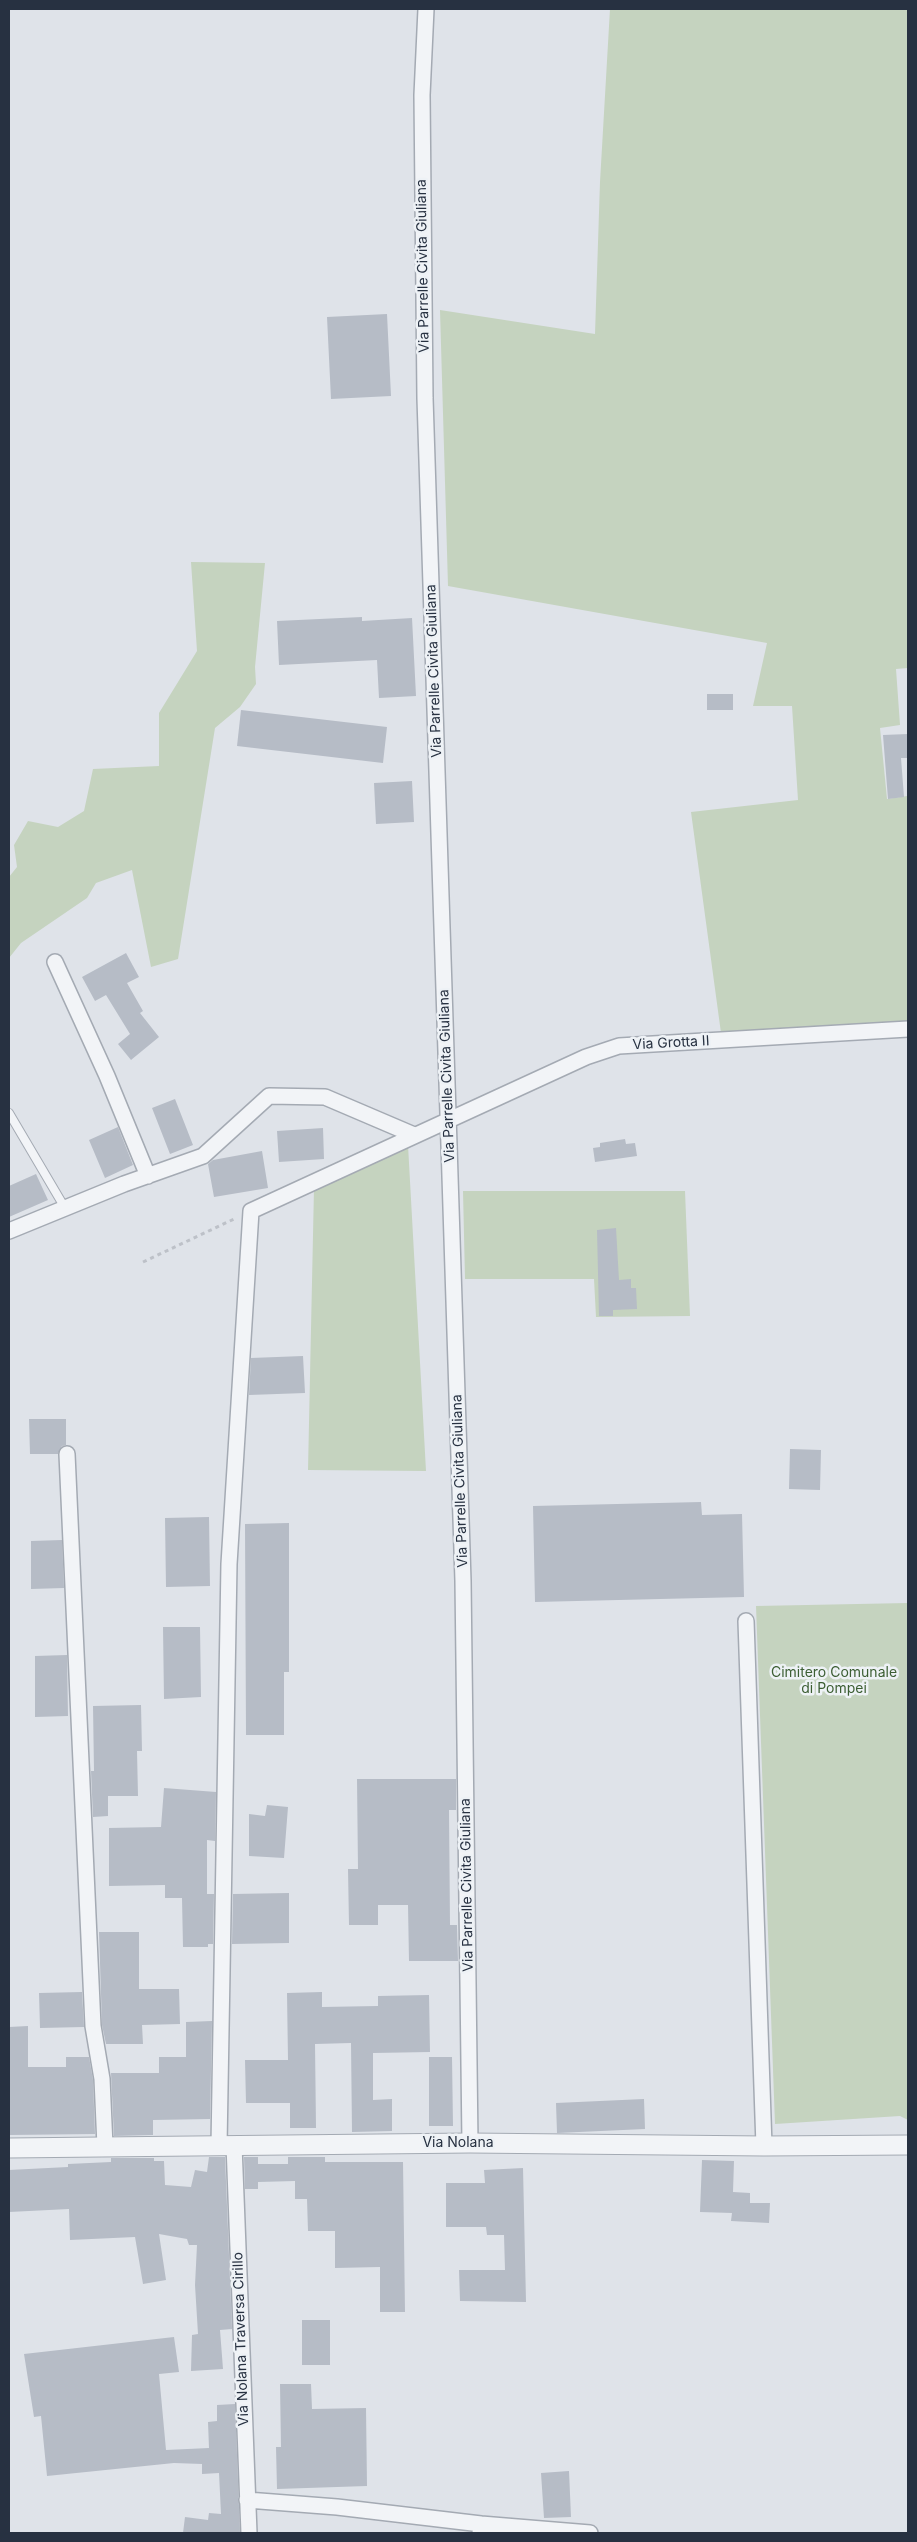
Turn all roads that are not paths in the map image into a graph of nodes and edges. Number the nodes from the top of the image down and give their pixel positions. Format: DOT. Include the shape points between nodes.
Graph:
graph roads {
  1 [pos="426,9"];
  2 [pos="55,962"];
  3 [pos="908,1029"];
  4 [pos="9,1113"];
  5 [pos="448,1120"];
  6 [pos="414,1135"];
  7 [pos="148,1176"];
  8 [pos="65,1208"];
  9 [pos="251,1212"];
  10 [pos="9,1231"];
  11 [pos="66,1454"];
  12 [pos="746,1621"];
  13 [pos="470,2143"];
  14 [pos="226,2145"];
  15 [pos="908,2145"];
  16 [pos="105,2146"];
  17 [pos="764,2146"];
  18 [pos="9,2148"];
  19 [pos="248,2500"];
  20 [pos="481,2528"];
  21 [pos="249,2533"];
  22 [pos="590,2533"];
  1 -- 5 [label="street, Via Parrelle Civita Giuliana" via="422,95 425,388"];
  2 -- 7 [label="street"];
  3 -- 5 [label="street, Via Grotta II" via="619,1046 586,1057"];
  4 -- 8 [label="lane"];
  5 -- 6 [label="street, Via Grotta II"];
  5 -- 13 [label="street, Via Parrelle Civita Giuliana" via="463,1581"];
  6 -- 7 [label="street" via="325,1097 269,1096 203,1156"];
  6 -- 9 [label="street, Via Grotta II"];
  7 -- 8 [label="street"];
  8 -- 10 [label="street"];
  9 -- 14 [label="street, Via Nolana Traversa Cirillo" via="229,1564"];
  11 -- 16 [label="street" via="93,2026 102,2079"];
  12 -- 17 [label="street"];
  13 -- 14 [label="street, Via Nolana"];
  13 -- 17 [label="street, Via Nolana"];
  14 -- 16 [label="street, Via Nolana"];
  14 -- 19 [label="street, Via Nolana Traversa Cirillo"];
  15 -- 17 [label="street, Via Nolana"];
  16 -- 18 [label="street, Via Nolana"];
  19 -- 20 [label="street" via="337,2507"];
  19 -- 21 [label="street, Via Nolana Traversa Cirillo"];
  20 -- 22 [label="street"];
}
